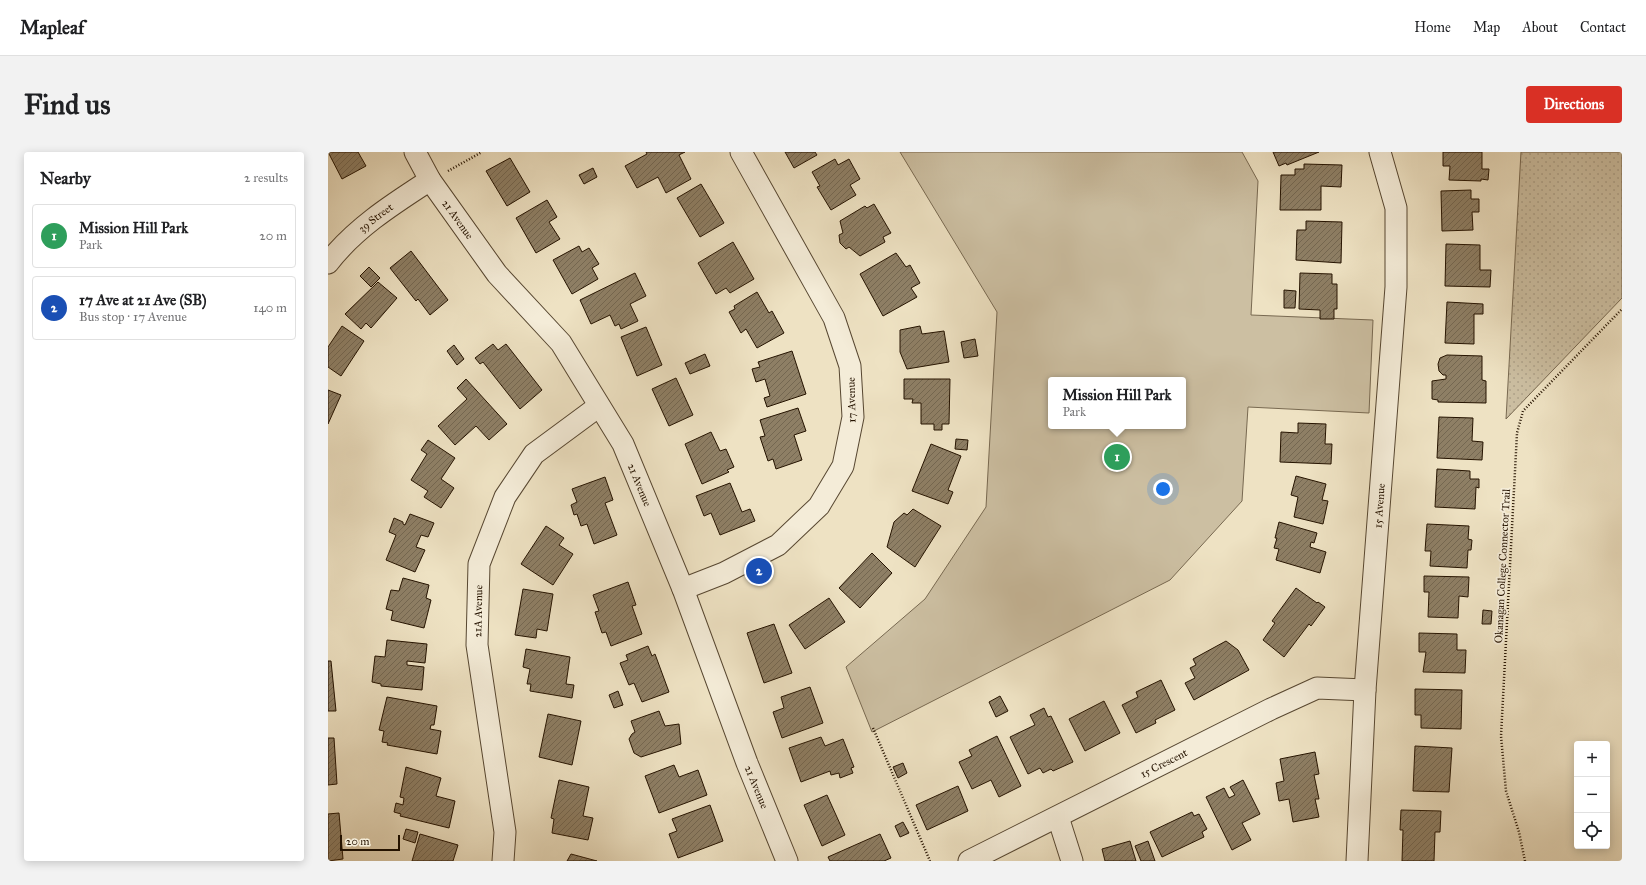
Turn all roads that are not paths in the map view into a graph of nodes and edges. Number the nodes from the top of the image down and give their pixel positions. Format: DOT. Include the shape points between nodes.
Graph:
graph roads {
  1 [pos="415,152"];
  2 [pos="741,152"];
  3 [pos="1380,152"];
  4 [pos="428,176"];
  5 [pos="328,263"];
  6 [pos="599,406"];
  7 [pos="683,589"];
  8 [pos="1365,690"];
  9 [pos="1058,817"];
  10 [pos="503,861"];
  11 [pos="787,861"];
  12 [pos="969,861"];
  13 [pos="1072,861"];
  14 [pos="1357,861"];
  1 -- 4 [label="street, 21 Avenue"];
  2 -- 7 [label="street, 17 Avenue" via="834,318 850,366 853,417 843,466 819,506 778,545 724,573"];
  3 -- 8 [label="street, 15 Avenue" via="1396,208 1396,287"];
  4 -- 5 [label="street, 39 Street" via="340,248"];
  4 -- 6 [label="street, 21 Avenue" via="497,274 561,343"];
  6 -- 7 [label="street, 21 Avenue" via="623,444"];
  6 -- 10 [label="street, 21A Avenue" via="534,454 505,497 478,564 477,644 505,832"];
  7 -- 11 [label="street, 21 Avenue" via="746,763"];
  8 -- 9 [label="street, 15 Crescent" via="1317,688"];
  8 -- 14 [label="street, 15 Avenue"];
  9 -- 12 [label="street, 15 Crescent"];
  9 -- 13 [label="street"];
}
